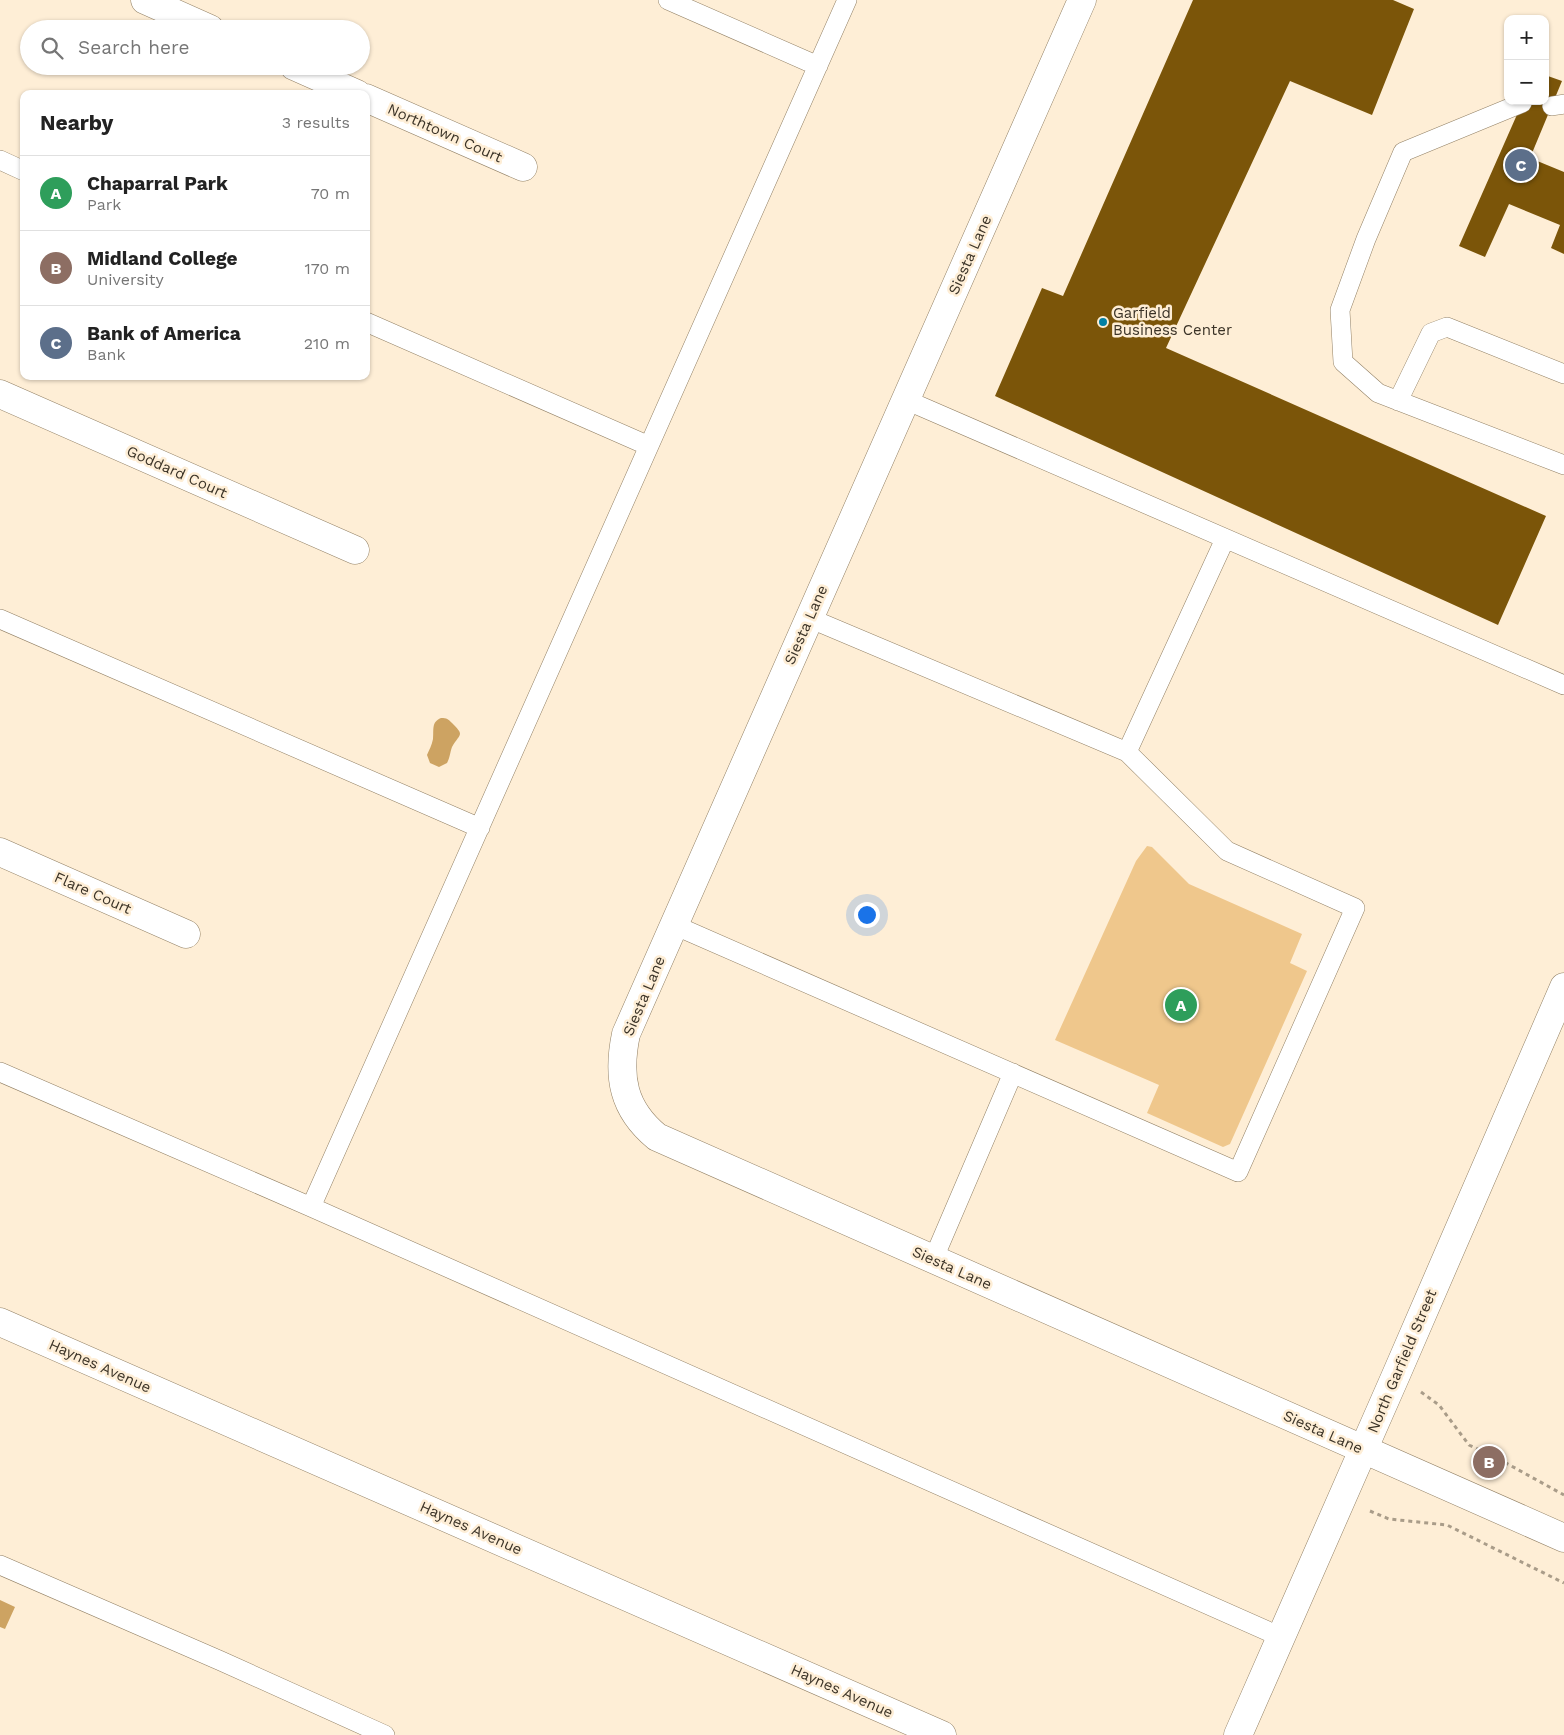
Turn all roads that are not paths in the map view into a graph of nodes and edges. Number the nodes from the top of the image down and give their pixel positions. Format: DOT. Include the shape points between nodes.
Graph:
graph roads {
  1 [pos="144,0"];
  2 [pos="668,0"];
  3 [pos="847,0"];
  4 [pos="1082,0"];
  5 [pos="190,20"];
  6 [pos="818,66"];
  7 [pos="314,75"];
  8 [pos="348,90"];
  9 [pos="370,100"];
  10 [pos="1517,105"];
  11 [pos="0,160"];
  12 [pos="523,167"];
  13 [pos="20,169"];
  14 [pos="370,324"];
  15 [pos="1564,374"];
  16 [pos="0,394"];
  17 [pos="906,400"];
  18 [pos="1398,401"];
  19 [pos="649,446"];
  20 [pos="1564,465"];
  21 [pos="1225,539"];
  22 [pos="355,550"];
  23 [pos="809,618"];
  24 [pos="0,619"];
  25 [pos="1564,686"];
  26 [pos="1127,752"];
  27 [pos="480,828"];
  28 [pos="0,852"];
  29 [pos="674,925"];
  30 [pos="186,934"];
  31 [pos="1564,987"];
  32 [pos="0,1072"];
  33 [pos="1013,1073"];
  34 [pos="311,1207"];
  35 [pos="933,1260"];
  36 [pos="0,1322"];
  37 [pos="1364,1450"];
  38 [pos="1564,1538"];
  39 [pos="0,1565"];
  40 [pos="1281,1637"];
  41 [pos="385,1735"];
  42 [pos="942,1735"];
  43 [pos="1238,1735"];
  1 -- 5 [label="street"];
  2 -- 6 [label="lane"];
  3 -- 6 [label="lane"];
  4 -- 17 [label="street, Siesta Lane"];
  6 -- 19 [label="lane"];
  7 -- 8 [label="street"];
  9 -- 12 [label="street, Northtown Court"];
  10 -- 18 [label="lane" via="1403,152 1374,222 1340,310 1343,362 1378,393"];
  11 -- 13 [label="lane"];
  14 -- 19 [label="lane"];
  15 -- 18 [label="lane" via="1447,327 1431,333"];
  16 -- 22 [label="street, Goddard Court"];
  17 -- 21 [label="lane"];
  17 -- 23 [label="street, Siesta Lane"];
  18 -- 20 [label="lane"];
  19 -- 27 [label="lane"];
  21 -- 25 [label="lane"];
  21 -- 26 [label="lane"];
  23 -- 26 [label="lane"];
  23 -- 29 [label="street, Siesta Lane"];
  24 -- 27 [label="lane"];
  26 -- 33 [label="lane" via="1227,851 1355,908 1238,1172"];
  27 -- 34 [label="lane"];
  28 -- 30 [label="street, Flare Court"];
  29 -- 33 [label="lane"];
  29 -- 35 [label="street, Siesta Lane" via="626,1034 623,1049 623,1086 630,1106 644,1126 657,1138"];
  31 -- 37 [label="street, North Garfield Street"];
  32 -- 34 [label="lane"];
  33 -- 35 [label="lane"];
  34 -- 40 [label="lane"];
  35 -- 37 [label="street, Siesta Lane"];
  36 -- 42 [label="street, Haynes Avenue"];
  37 -- 38 [label="street, Siesta Lane"];
  37 -- 40 [label="street, North Garfield Street"];
  39 -- 41 [label="lane"];
  40 -- 43 [label="street, North Garfield Street"];
}
